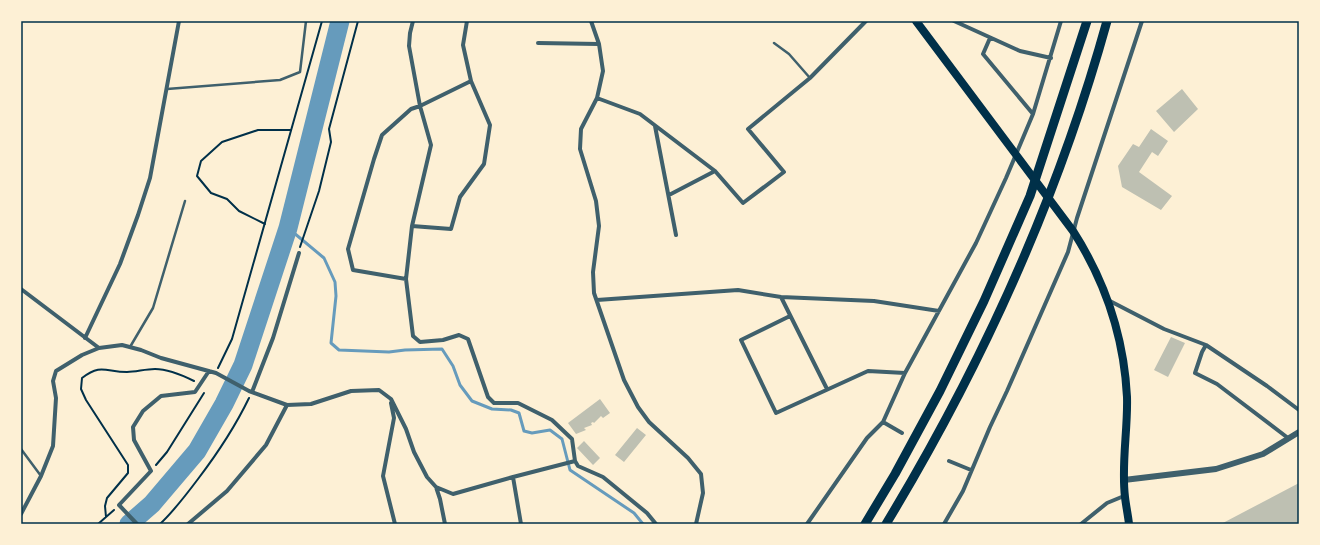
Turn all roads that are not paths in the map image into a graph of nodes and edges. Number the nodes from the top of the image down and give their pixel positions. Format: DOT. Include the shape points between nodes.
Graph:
graph roads {
  1 [pos="179,21"];
  2 [pos="306,21"];
  3 [pos="413,21"];
  4 [pos="467,21"];
  5 [pos="591,21"];
  6 [pos="866,21"];
  7 [pos="917,21"];
  8 [pos="954,21"];
  9 [pos="1061,21"];
  10 [pos="1087,21"];
  11 [pos="1107,21"];
  12 [pos="1141,21"];
  13 [pos="990,38"];
  14 [pos="538,43"];
  15 [pos="774,43"];
  16 [pos="599,44"];
  17 [pos="1051,58"];
  18 [pos="810,78"];
  19 [pos="471,81"];
  20 [pos="166,89"];
  21 [pos="597,98"];
  22 [pos="420,106"];
  23 [pos="1033,114"];
  24 [pos="655,125"];
  25 [pos="1016,155"];
  26 [pos="715,171"];
  27 [pos="669,195"];
  28 [pos="185,201"];
  29 [pos="412,226"];
  30 [pos="1073,230"];
  31 [pos="676,235"];
  32 [pos="299,253"];
  33 [pos="406,279"];
  34 [pos="21,289"];
  35 [pos="781,297"];
  36 [pos="1108,299"];
  37 [pos="597,300"];
  38 [pos="939,311"];
  39 [pos="790,316"];
  40 [pos="85,338"];
  41 [pos="1206,345"];
  42 [pos="130,347"];
  43 [pos="98,348"];
  44 [pos="209,371"];
  45 [pos="905,373"];
  46 [pos="827,389"];
  47 [pos="251,391"];
  48 [pos="391,398"];
  49 [pos="287,405"];
  50 [pos="1299,410"];
  51 [pos="883,422"];
  52 [pos="1299,432"];
  53 [pos="902,433"];
  54 [pos="1288,438"];
  55 [pos="21,449"];
  56 [pos="949,461"];
  57 [pos="574,462"];
  58 [pos="971,470"];
  59 [pos="41,476"];
  60 [pos="513,477"];
  61 [pos="1124,480"];
  62 [pos="436,487"];
  63 [pos="1124,496"];
  64 [pos="21,514"];
  65 [pos="137,524"];
  66 [pos="188,524"];
  67 [pos="395,524"];
  68 [pos="445,524"];
  69 [pos="520,524"];
  70 [pos="656,524"];
  71 [pos="696,524"];
  72 [pos="807,524"];
  73 [pos="865,524"];
  74 [pos="886,524"];
  75 [pos="944,524"];
  76 [pos="1081,524"];
  77 [pos="1129,524"];
  1 -- 20 [label="street"];
  2 -- 20 [label="lane" via="300,72 280,80"];
  3 -- 22 [label="street" via="410,46"];
  4 -- 19 [label="street" via="462,45"];
  5 -- 16 [label="street"];
  6 -- 18 [label="street"];
  7 -- 25 [label="main road"];
  8 -- 13 [label="street"];
  9 -- 17 [label="street"];
  10 -- 73 [label="highway" via="1030,196 984,301 940,391"];
  11 -- 74 [label="highway" via="1094,68 1055,180 1001,310 920,467"];
  12 -- 30 [label="street"];
  13 -- 17 [label="street" via="1020,51"];
  13 -- 23 [label="street" via="983,54"];
  14 -- 16 [label="street"];
  15 -- 18 [label="lane"];
  16 -- 21 [label="street" via="603,71"];
  17 -- 23 [label="street"];
  18 -- 26 [label="street" via="748,130 784,172 743,203"];
  19 -- 22 [label="street"];
  19 -- 29 [label="street" via="490,125 484,164 460,197 451,229"];
  20 -- 40 [label="street" via="150,178 138,215 120,264"];
  21 -- 24 [label="street" via="640,114"];
  21 -- 37 [label="street" via="581,129 580,149 596,200 599,226 593,272"];
  22 -- 29 [label="street" via="431,145"];
  22 -- 33 [label="street" via="411,109 382,135 348,249 353,270"];
  23 -- 25 [label="street"];
  24 -- 26 [label="street"];
  24 -- 27 [label="street"];
  25 -- 30 [label="main road"];
  25 -- 38 [label="street" via="976,243"];
  26 -- 27 [label="street"];
  27 -- 31 [label="street"];
  28 -- 42 [label="lane" via="152,308"];
  29 -- 33 [label="street"];
  30 -- 36 [label="main road"];
  30 -- 58 [label="street" via="1068,252"];
  32 -- 47 [label="street" via="274,338"];
  33 -- 57 [label="street" via="413,336 420,342 443,340 459,335 468,339 488,398 494,403 518,403 552,420 572,438"];
  34 -- 40 [label="street"];
  35 -- 37 [label="street" via="738,290"];
  35 -- 38 [label="street" via="874,301"];
  35 -- 39 [label="street"];
  36 -- 41 [label="street" via="1164,329"];
  36 -- 61 [label="main road" via="1120,346 1126,390"];
  37 -- 71 [label="street" via="624,380 638,407 649,422 702,474 703,493"];
  38 -- 45 [label="street"];
  39 -- 46 [label="street"];
  39 -- 46 [label="street" via="741,340 776,413"];
  40 -- 43 [label="street"];
  41 -- 50 [label="street"];
  41 -- 54 [label="street" via="1195,372 1217,384"];
  42 -- 43 [label="street" via="122,345"];
  42 -- 44 [label="street"];
  43 -- 59 [label="street" via="56,371 53,381 56,398 53,446"];
  44 -- 47 [label="street"];
  44 -- 65 [label="street" via="194,392 161,396 143,411 133,427 134,440 151,471 120,507"];
  45 -- 46 [label="street" via="868,371"];
  45 -- 51 [label="street"];
  47 -- 49 [label="street"];
  48 -- 49 [label="street" via="379,390 351,391 311,404"];
  48 -- 62 [label="street" via="414,452"];
  48 -- 67 [label="street" via="394,418 383,476"];
  49 -- 66 [label="street" via="266,445 227,491"];
  51 -- 53 [label="street"];
  51 -- 72 [label="street" via="867,438"];
  52 -- 54 [label="street"];
  54 -- 61 [label="street" via="1263,454 1216,469"];
  55 -- 59 [label="lane"];
  56 -- 58 [label="street"];
  57 -- 60 [label="street"];
  57 -- 70 [label="street" via="603,477"];
  58 -- 75 [label="street" via="963,491"];
  59 -- 64 [label="street"];
  60 -- 62 [label="street" via="453,494"];
  60 -- 69 [label="street"];
  61 -- 63 [label="main road"];
  62 -- 68 [label="street"];
  63 -- 76 [label="street" via="1107,503"];
  63 -- 77 [label="main road"];
}
